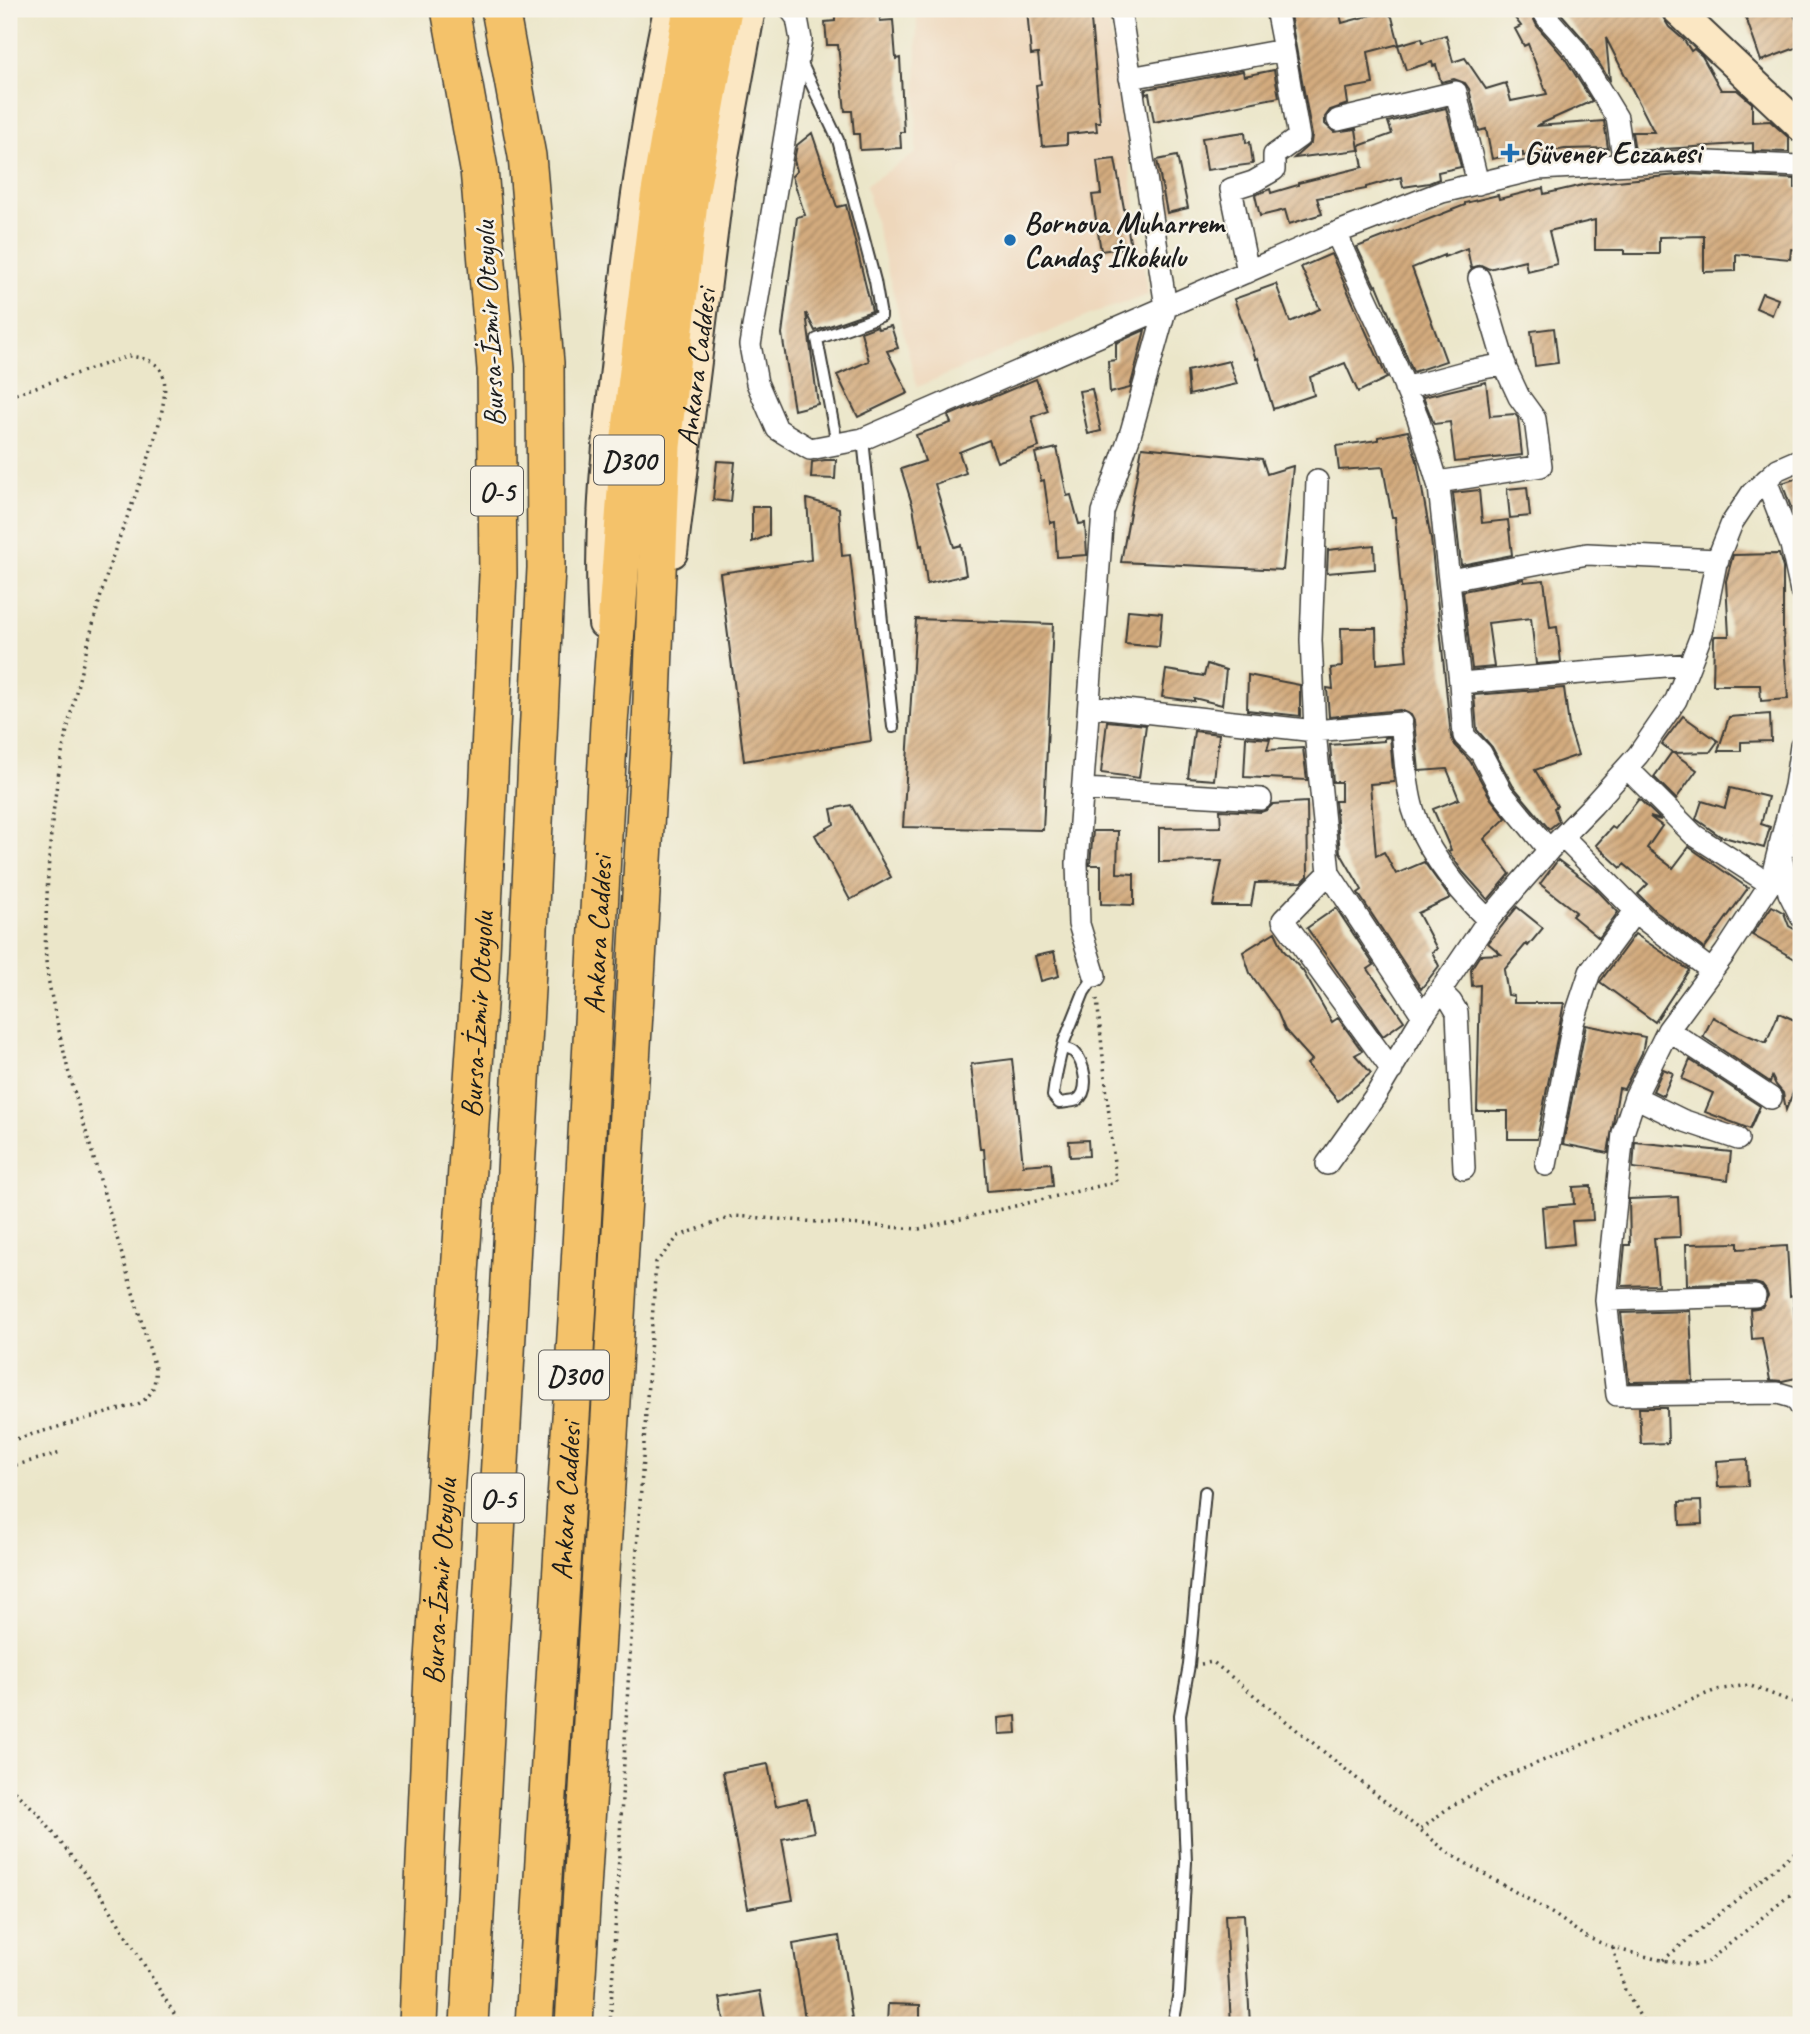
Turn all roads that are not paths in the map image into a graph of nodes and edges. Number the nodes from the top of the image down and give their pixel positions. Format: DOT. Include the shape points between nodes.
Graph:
graph roads {
  1 [pos="450,9"];
  2 [pos="500,9"];
  3 [pos="668,9"];
  4 [pos="692,9"];
  5 [pos="745,9"];
  6 [pos="790,9"];
  7 [pos="1119,9"];
  8 [pos="1276,9"];
  9 [pos="1542,9"];
  10 [pos="1676,9"];
  11 [pos="1284,50"];
  12 [pos="799,57"];
  13 [pos="1130,78"];
  14 [pos="1338,120"];
  15 [pos="1801,127"];
  16 [pos="1625,164"];
  17 [pos="1801,166"];
  18 [pos="1478,184"];
  19 [pos="674,200"];
  20 [pos="1336,233"];
  21 [pos="1248,272"];
  22 [pos="1479,278"];
  23 [pos="1166,307"];
  24 [pos="1505,364"];
  25 [pos="1405,388"];
  26 [pos="863,439"];
  27 [pos="836,444"];
  28 [pos="1801,460"];
  29 [pos="1317,481"];
  30 [pos="1766,481"];
  31 [pos="1438,482"];
  32 [pos="1718,560"];
  33 [pos="1450,580"];
  34 [pos="1800,580"];
  35 [pos="1690,664"];
  36 [pos="1460,683"];
  37 [pos="1088,706"];
  38 [pos="609,724"];
  39 [pos="651,726"];
  40 [pos="893,727"];
  41 [pos="1315,731"];
  42 [pos="1801,746"];
  43 [pos="1627,768"];
  44 [pos="1083,789"];
  45 [pos="1261,799"];
  46 [pos="1556,843"];
  47 [pos="1801,844"];
  48 [pos="1779,847"];
  49 [pos="1329,873"];
  50 [pos="1770,884"];
  51 [pos="1636,910"];
  52 [pos="1801,917"];
  53 [pos="1488,920"];
  54 [pos="1712,971"];
  55 [pos="1095,976"];
  56 [pos="1440,991"];
  57 [pos="1423,1016"];
  58 [pos="1668,1030"];
  59 [pos="1063,1047"];
  60 [pos="1392,1070"];
  61 [pos="1635,1097"];
  62 [pos="1771,1098"];
  63 [pos="1738,1139"];
  64 [pos="1327,1164"];
  65 [pos="1546,1165"];
  66 [pos="1464,1169"];
  67 [pos="1755,1296"];
  68 [pos="1606,1300"];
  69 [pos="1800,1406"];
  70 [pos="1205,1492"];
  71 [pos="418,2025"];
  72 [pos="468,2025"];
  73 [pos="534,2025"];
  74 [pos="574,2025"];
  75 [pos="1172,2025"];
  1 -- 71 [label="highway, Bursa-İzmir Otoyolu / O-5" via="479,169 496,369 498,575 480,976 433,1674"];
  2 -- 72 [label="highway, Bursa-İzmir Otoyolu / O-5" via="527,156 545,363 546,569"];
  3 -- 38 [label="main road, Ankara Caddesi" via="629,232 603,478 600,570"];
  4 -- 19 [label="highway, Ankara Caddesi / D300"];
  5 -- 19 [label="highway, Ankara Caddesi / D300"];
  5 -- 39 [label="main road, Ankara Caddesi"];
  6 -- 12 [label="street" via="802,40"];
  7 -- 13 [label="street"];
  8 -- 11 [label="street"];
  9 -- 16 [label="street" via="1575,49 1617,118"];
  10 -- 15 [label="main road"];
  11 -- 13 [label="street"];
  11 -- 21 [label="street" via="1298,137 1274,155 1274,170 1231,190"];
  12 -- 27 [label="street" via="750,345 757,383 777,429 810,449"];
  12 -- 27 [label="lane" via="838,140 881,316 817,339"];
  13 -- 23 [label="street"];
  14 -- 18 [label="street" via="1456,92"];
  16 -- 17 [label="street" via="1687,161"];
  16 -- 18 [label="street" via="1538,169"];
  18 -- 20 [label="street" via="1441,192"];
  19 -- 38 [label="highway, Ankara Caddesi / D300" via="631,437"];
  19 -- 39 [label="highway, Ankara Caddesi / D300"];
  20 -- 21 [label="street"];
  20 -- 25 [label="street"];
  21 -- 23 [label="street"];
  22 -- 24 [label="street"];
  23 -- 26 [label="street"];
  23 -- 37 [label="street" via="1103,512"];
  24 -- 25 [label="street"];
  24 -- 31 [label="street" via="1519,397 1535,419 1541,466"];
  25 -- 31 [label="street"];
  26 -- 27 [label="street"];
  26 -- 40 [label="lane"];
  28 -- 30 [label="street" via="1778,469"];
  29 -- 41 [label="street" via="1311,640"];
  30 -- 32 [label="street" via="1732,523"];
  30 -- 34 [label="street"];
  31 -- 33 [label="street"];
  32 -- 33 [label="street" via="1587,554"];
  32 -- 35 [label="street" via="1702,633"];
  33 -- 36 [label="street"];
  35 -- 36 [label="street"];
  35 -- 43 [label="street" via="1676,701"];
  36 -- 46 [label="street" via="1464,736 1481,753 1502,793"];
  37 -- 41 [label="street"];
  37 -- 44 [label="street"];
  38 -- 73 [label="highway, Ankara Caddesi / D300"];
  39 -- 74 [label="highway, Ankara Caddesi / D300"];
  41 -- 49 [label="street"];
  41 -- 53 [label="street" via="1401,723 1413,808 1423,835 1465,897"];
  42 -- 48 [label="street"];
  43 -- 46 [label="street"];
  43 -- 50 [label="street" via="1694,835"];
  44 -- 45 [label="street"];
  44 -- 55 [label="street" via="1077,863 1079,924"];
  46 -- 51 [label="street"];
  46 -- 53 [label="street"];
  47 -- 48 [label="street"];
  48 -- 50 [label="street"];
  48 -- 52 [label="street" via="1789,893"];
  49 -- 57 [label="street"];
  49 -- 60 [label="street" via="1283,920"];
  50 -- 54 [label="street"];
  51 -- 54 [label="street"];
  51 -- 65 [label="street" via="1590,972 1573,1023"];
  53 -- 56 [label="street"];
  54 -- 58 [label="street"];
  55 -- 59 [label="lane"];
  56 -- 57 [label="street"];
  56 -- 66 [label="street" via="1457,1012"];
  57 -- 60 [label="street"];
  58 -- 61 [label="street"];
  58 -- 62 [label="street"];
  59 -- 59 [label="lane" via="1053,1096 1059,1103 1077,1100 1085,1080 1082,1064"];
  60 -- 64 [label="street"];
  61 -- 63 [label="street" via="1682,1120"];
  61 -- 68 [label="street" via="1623,1133"];
  67 -- 68 [label="street"];
  68 -- 69 [label="street" via="1616,1395 1778,1392 1795,1398"];
  70 -- 75 [label="lane" via="1180,1715 1186,1862 1180,1992"];
}
